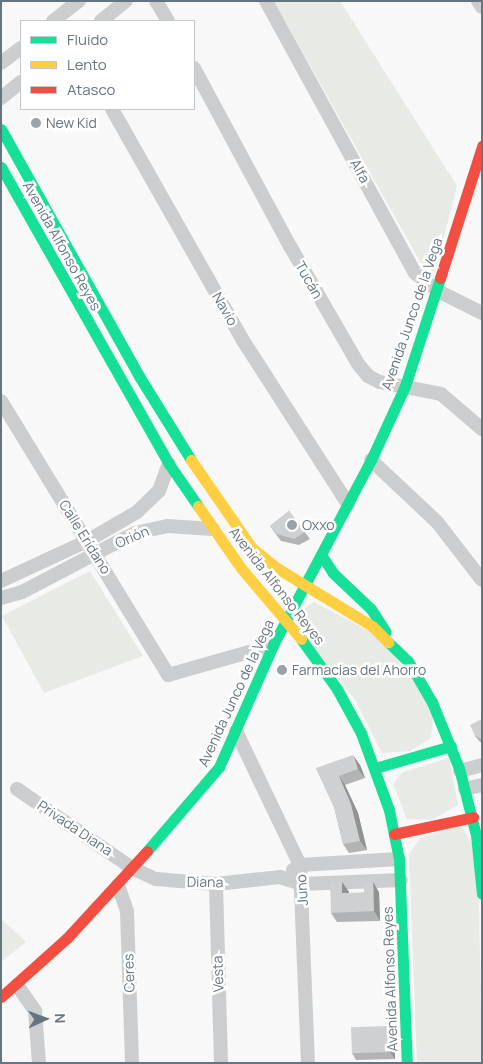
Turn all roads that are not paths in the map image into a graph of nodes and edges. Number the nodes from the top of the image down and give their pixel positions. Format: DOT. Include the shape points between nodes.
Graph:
graph roads {
  1 [pos="79,1"];
  2 [pos="126,1"];
  3 [pos="156,1"];
  4 [pos="266,1"];
  5 [pos="478,1"];
  6 [pos="482,7"];
  7 [pos="54,20"];
  8 [pos="102,20"];
  9 [pos="167,20"];
  10 [pos="20,49"];
  11 [pos="1,63"];
  12 [pos="195,70"];
  13 [pos="20,83"];
  14 [pos="1,98"];
  15 [pos="113,110"];
  16 [pos="1,129"];
  17 [pos="482,146"];
  18 [pos="1,166"];
  19 [pos="478,172"];
  20 [pos="438,291"];
  21 [pos="482,313"];
  22 [pos="405,386"];
  23 [pos="1,400"];
  24 [pos="482,429"];
  25 [pos="371,460"];
  26 [pos="169,464"];
  27 [pos="348,504"];
  28 [pos="214,529"];
  29 [pos="87,541"];
  30 [pos="95,554"];
  31 [pos="322,556"];
  32 [pos="482,580"];
  33 [pos="1,581"];
  34 [pos="305,586"];
  35 [pos="1,598"];
  36 [pos="286,623"];
  37 [pos="389,639"];
  38 [pos="273,645"];
  39 [pos="236,731"];
  40 [pos="451,746"];
  41 [pos="482,765"];
  42 [pos="375,768"];
  43 [pos="460,771"];
  44 [pos="482,785"];
  45 [pos="17,789"];
  46 [pos="466,789"];
  47 [pos="472,818"];
  48 [pos="394,834"];
  49 [pos="399,859"];
  50 [pos="300,866"];
  51 [pos="132,868"];
  52 [pos="280,878"];
  53 [pos="401,880"];
  54 [pos="216,884"];
  55 [pos="302,884"];
  56 [pos="118,885"];
  57 [pos="482,894"];
  58 [pos="17,985"];
  59 [pos="1,996"];
  60 [pos="39,1063"];
  61 [pos="132,1063"];
  62 [pos="221,1063"];
  63 [pos="308,1063"];
  64 [pos="407,1063"];
  1 -- 7 [label="street"];
  2 -- 8 [label="street"];
  3 -- 9 [label="street"];
  4 -- 20 [label="street, Alfa" via="416,273"];
  5 -- 6 [label="street"];
  10 -- 11 [label="street"];
  12 -- 22 [label="street, Tucán" via="358,364 374,379"];
  13 -- 14 [label="street"];
  15 -- 27 [label="street, Navío" via="244,342"];
  16 -- 34 [label="main road, Avenida Alfonso Reyes" via="139,376 208,488 252,548"];
  17 -- 19 [label="main road, Avenida Junco de la Vega"];
  18 -- 26 [label="main road, Avenida Alfonso Reyes"];
  19 -- 20 [label="main road, Avenida Junco de la Vega"];
  20 -- 21 [label="street, Alfa"];
  20 -- 22 [label="main road, Avenida Junco de la Vega"];
  22 -- 24 [label="street, Tucán" via="441,394"];
  22 -- 25 [label="main road, Avenida Junco de la Vega"];
  23 -- 29 [label="street, Calle Erídano"];
  25 -- 27 [label="main road, Avenida Junco de la Vega"];
  25 -- 32 [label="street" via="437,522"];
  26 -- 28 [label="main road, Avenida Alfonso Reyes"];
  26 -- 29 [label="street, Orión" via="152,500"];
  27 -- 31 [label="main road, Avenida Junco de la Vega"];
  28 -- 30 [label="street, Orión" via="184,525 151,528"];
  28 -- 36 [label="main road, Avenida Alfonso Reyes"];
  29 -- 30 [label="street, Calle Erídano"];
  29 -- 33 [label="street, Orión"];
  30 -- 35 [label="street, Orión" via="22,592"];
  30 -- 38 [label="street, Calle Erídano" via="168,675"];
  31 -- 34 [label="main road, Avenida Junco de la Vega"];
  31 -- 37 [label="main road" via="333,574 379,619"];
  34 -- 36 [label="main road, Avenida Junco de la Vega"];
  34 -- 37 [label="main road, Avenida Alfonso Reyes"];
  36 -- 38 [label="main road, Avenida Junco de la Vega"];
  36 -- 42 [label="main road, Avenida Alfonso Reyes" via="337,689 361,733"];
  37 -- 40 [label="main road, Avenida Alfonso Reyes" via="419,680"];
  38 -- 39 [label="main road, Avenida Junco de la Vega"];
  39 -- 50 [label="street, Juno"];
  39 -- 51 [label="main road, Avenida Junco de la Vega" via="214,776"];
  40 -- 42 [label="main road"];
  40 -- 43 [label="main road, Avenida Alfonso Reyes"];
  41 -- 43 [label="street"];
  42 -- 48 [label="main road, Avenida Alfonso Reyes"];
  43 -- 46 [label="main road, Avenida Alfonso Reyes"];
  44 -- 46 [label="street"];
  45 -- 51 [label="street, Privada Diana"];
  46 -- 47 [label="main road, Avenida Alfonso Reyes"];
  47 -- 48 [label="main road"];
  47 -- 57 [label="main road, Avenida Alfonso Reyes"];
  48 -- 49 [label="main road, Avenida Alfonso Reyes"];
  49 -- 50 [label="street, Diana"];
  49 -- 53 [label="main road, Avenida Alfonso Reyes"];
  50 -- 52 [label="street, Diana"];
  50 -- 55 [label="street, Juno"];
  51 -- 54 [label="street, Diana" via="156,879"];
  51 -- 56 [label="main road, Avenida Junco de la Vega"];
  52 -- 54 [label="street, Diana"];
  52 -- 55 [label="street, Diana"];
  53 -- 55 [label="street, Diana"];
  53 -- 64 [label="main road, Avenida Alfonso Reyes"];
  54 -- 62 [label="street, Vesta"];
  55 -- 63 [label="street, Juno"];
  56 -- 58 [label="main road, Avenida Junco de la Vega"];
  56 -- 61 [label="street, Ceres" via="127,911"];
  58 -- 59 [label="main road, Avenida Junco de la Vega"];
  58 -- 60 [label="street" via="35,1011"];
}
